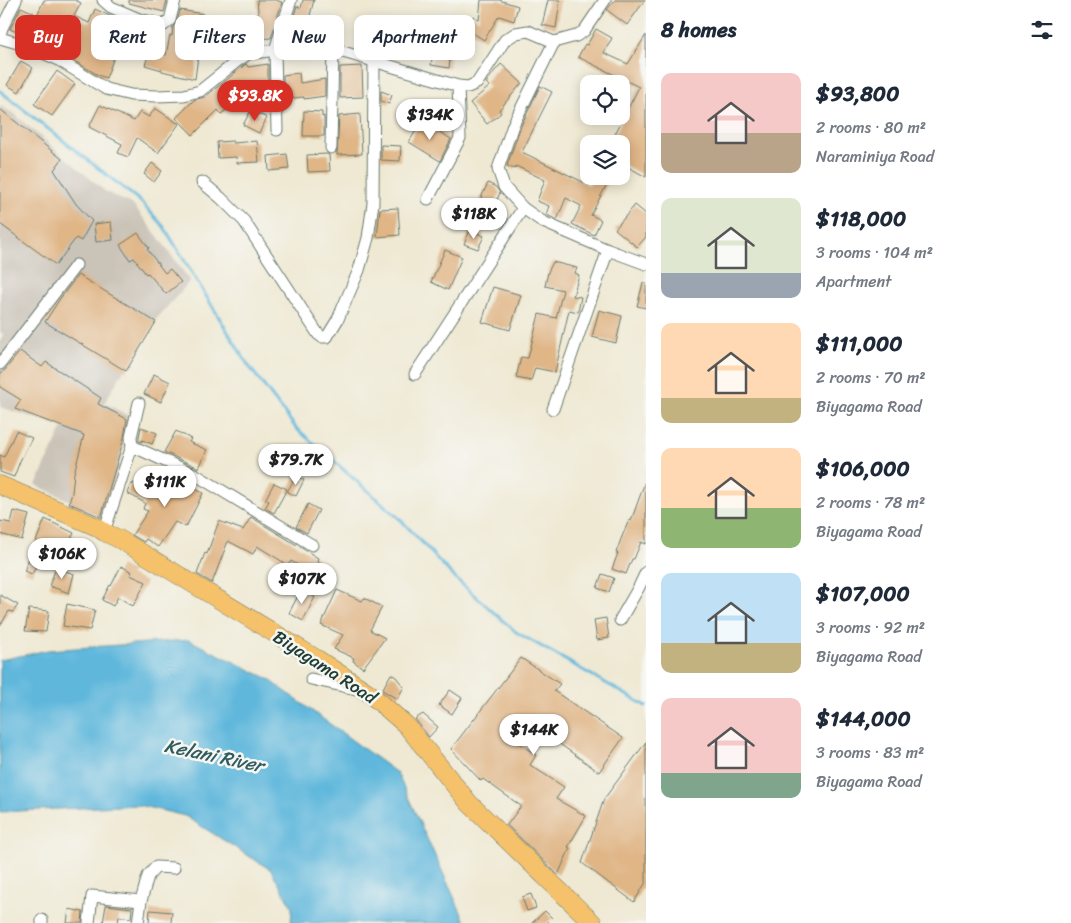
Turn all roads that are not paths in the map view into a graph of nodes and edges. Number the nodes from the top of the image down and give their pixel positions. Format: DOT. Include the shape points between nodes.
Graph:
graph roads {
  1 [pos="16,0"];
  2 [pos="102,0"];
  3 [pos="175,0"];
  4 [pos="291,0"];
  5 [pos="605,0"];
  6 [pos="286,15"];
  7 [pos="0,37"];
  8 [pos="554,42"];
  9 [pos="274,50"];
  10 [pos="275,60"];
  11 [pos="332,60"];
  12 [pos="374,60"];
  13 [pos="458,86"];
  14 [pos="277,130"];
  15 [pos="331,148"];
  16 [pos="202,182"];
  17 [pos="428,199"];
  18 [pos="522,208"];
  19 [pos="608,250"];
  20 [pos="646,264"];
  21 [pos="76,265"];
  22 [pos="0,364"];
  23 [pos="415,374"];
  24 [pos="139,403"];
  25 [pos="553,408"];
  26 [pos="132,446"];
  27 [pos="0,485"];
  28 [pos="104,532"];
  29 [pos="312,545"];
  30 [pos="646,572"];
  31 [pos="620,620"];
  32 [pos="312,679"];
  33 [pos="369,692"];
  34 [pos="174,868"];
  35 [pos="141,901"];
  36 [pos="89,923"];
  37 [pos="138,923"];
  38 [pos="593,923"];
  1 -- 7 [label="street"];
  2 -- 3 [label="street" via="138,19 164,25 170,20"];
  4 -- 6 [label="street"];
  5 -- 8 [label="street" via="584,31"];
  7 -- 9 [label="street" via="57,59 106,90 143,96 184,95 200,91 248,54"];
  8 -- 13 [label="street" via="528,31 516,33 505,40 477,84"];
  8 -- 18 [label="street" via="513,126 498,169 504,187"];
  10 -- 14 [label="street"];
  11 -- 15 [label="street"];
  12 -- 13 [label="street"];
  12 -- 16 [label="street" via="373,203 368,238 360,270 327,337 318,334 244,221"];
  13 -- 17 [label="street" via="460,138"];
  18 -- 19 [label="street" via="543,222"];
  18 -- 23 [label="street"];
  19 -- 20 [label="street"];
  19 -- 25 [label="street"];
  21 -- 22 [label="street"];
  24 -- 26 [label="street"];
  26 -- 28 [label="street"];
  26 -- 29 [label="street" via="196,476"];
  27 -- 28 [label="main road, Biyagama Road"];
  28 -- 33 [label="main road, Biyagama Road"];
  30 -- 31 [label="street"];
  32 -- 33 [label="street"];
  33 -- 38 [label="main road, Biyagama Road" via="406,725 469,802"];
  34 -- 35 [label="street" via="156,867 148,876"];
  35 -- 36 [label="street" via="92,896"];
  35 -- 37 [label="street"];
}
